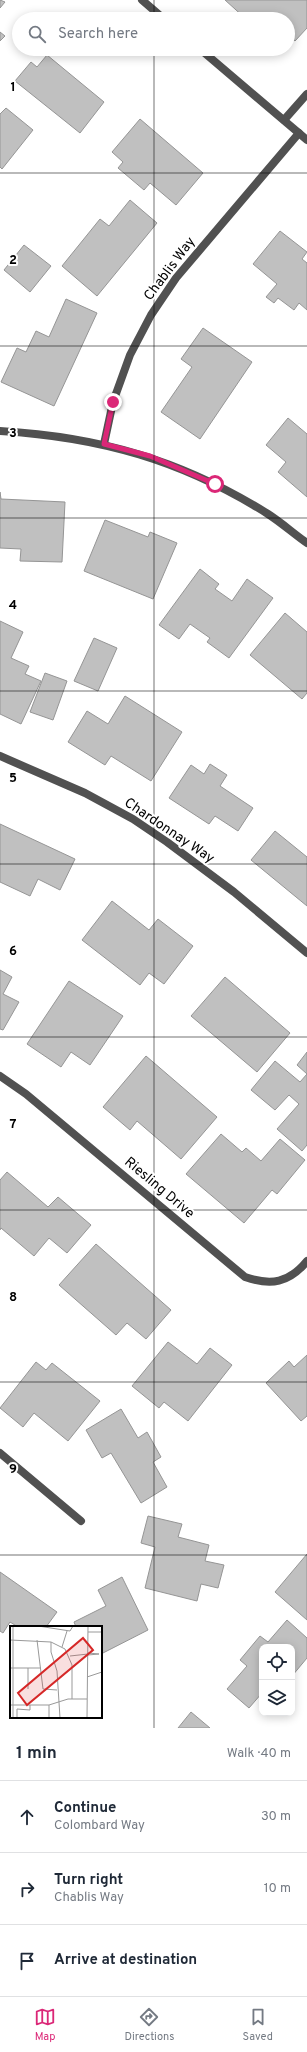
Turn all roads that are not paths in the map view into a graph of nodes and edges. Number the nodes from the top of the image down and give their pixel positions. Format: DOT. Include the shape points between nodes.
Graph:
graph roads {
  1 [pos="142,0"];
  2 [pos="156,12"];
  3 [pos="208,56"];
  4 [pos="307,94"];
  5 [pos="284,120"];
  6 [pos="298,133"];
  7 [pos="307,140"];
  8 [pos="0,431"];
  9 [pos="104,444"];
  10 [pos="307,543"];
  11 [pos="0,756"];
  12 [pos="307,953"];
  13 [pos="0,1076"];
  14 [pos="307,1261"];
  15 [pos="0,1453"];
  16 [pos="81,1521"];
  1 -- 2 [label="street"];
  3 -- 5 [label="street"];
  4 -- 5 [label="street"];
  5 -- 6 [label="street"];
  6 -- 7 [label="street"];
  6 -- 9 [label="street, Chablis Way" via="176,278 151,315 130,355 113,402"];
  8 -- 9 [label="street" via="46,434"];
  9 -- 10 [label="street" via="150,456 215,484 269,515"];
  11 -- 12 [label="street, Chardonnay Way" via="85,793 133,819 234,892"];
  13 -- 14 [label="street, Riesling Drive" via="26,1094 244,1277 260,1282 275,1282 290,1277"];
  15 -- 16 [label="street"];
}
